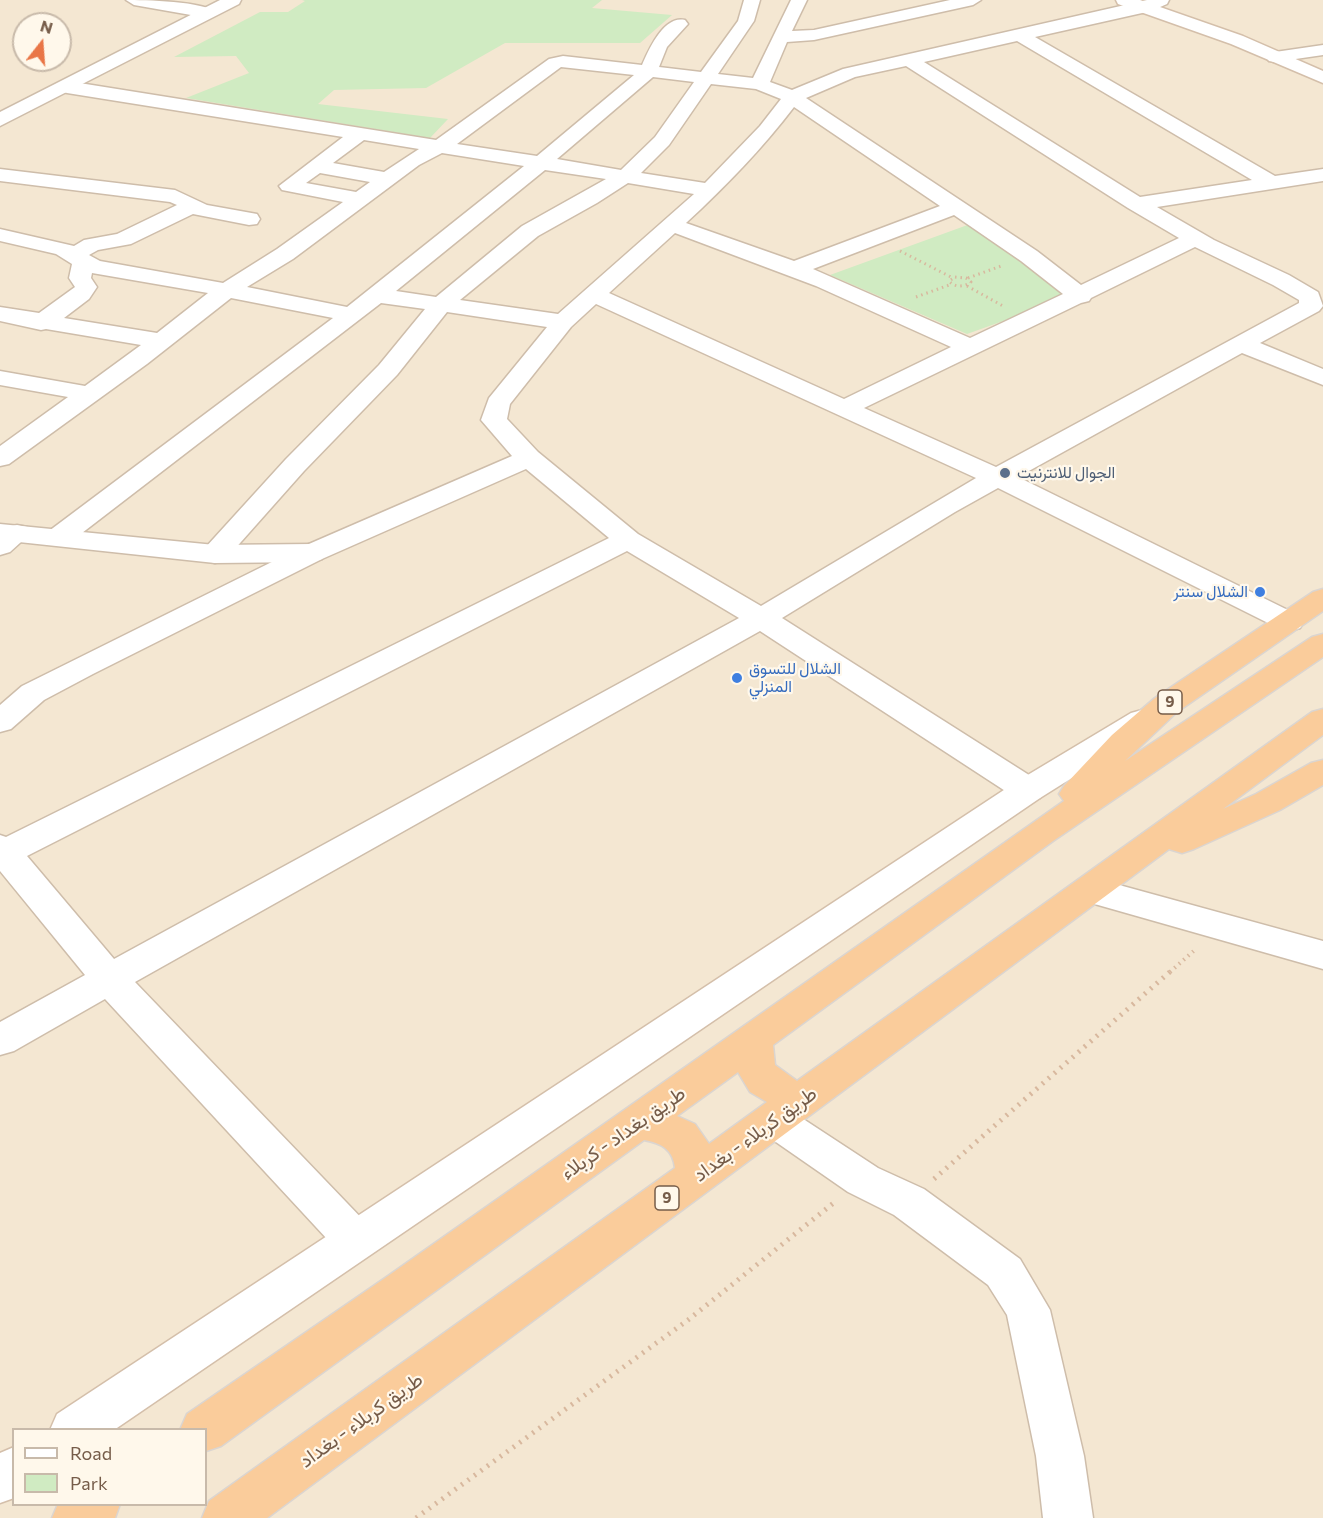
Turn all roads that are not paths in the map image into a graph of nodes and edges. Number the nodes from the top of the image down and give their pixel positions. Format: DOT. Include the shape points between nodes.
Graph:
graph roads {
  1 [pos="134,0"];
  2 [pos="233,0"];
  3 [pos="752,0"];
  4 [pos="799,0"];
  5 [pos="973,0"];
  6 [pos="1143,2"];
  7 [pos="208,13"];
  8 [pos="679,24"];
  9 [pos="1019,35"];
  10 [pos="782,37"];
  11 [pos="1323,50"];
  12 [pos="1275,57"];
  13 [pos="909,60"];
  14 [pos="648,72"];
  15 [pos="1323,78"];
  16 [pos="707,79"];
  17 [pos="760,84"];
  18 [pos="67,87"];
  19 [pos="792,97"];
  20 [pos="0,120"];
  21 [pos="361,133"];
  22 [pos="441,146"];
  23 [pos="541,163"];
  24 [pos="317,166"];
  25 [pos="0,175"];
  26 [pos="627,175"];
  27 [pos="1323,175"];
  28 [pos="388,179"];
  29 [pos="1270,182"];
  30 [pos="710,190"];
  31 [pos="361,199"];
  32 [pos="1135,204"];
  33 [pos="195,206"];
  34 [pos="957,207"];
  35 [pos="249,219"];
  36 [pos="672,225"];
  37 [pos="0,235"];
  38 [pos="1195,239"];
  39 [pos="79,258"];
  40 [pos="793,269"];
  41 [pos="227,290"];
  42 [pos="592,294"];
  43 [pos="374,295"];
  44 [pos="1082,296"];
  45 [pos="442,304"];
  46 [pos="0,314"];
  47 [pos="352,315"];
  48 [pos="563,322"];
  49 [pos="41,323"];
  50 [pos="162,341"];
  51 [pos="1243,345"];
  52 [pos="971,348"];
  53 [pos="0,378"];
  54 [pos="1323,378"];
  55 [pos="89,394"];
  56 [pos="846,407"];
  57 [pos="0,458"];
  58 [pos="529,458"];
  59 [pos="996,477"];
  60 [pos="6,537"];
  61 [pos="58,537"];
  62 [pos="628,540"];
  63 [pos="312,553"];
  64 [pos="215,554"];
  65 [pos="1323,598"];
  66 [pos="761,618"];
  67 [pos="1288,622"];
  68 [pos="1323,643"];
  69 [pos="1166,705"];
  70 [pos="1323,719"];
  71 [pos="0,722"];
  72 [pos="1323,771"];
  73 [pos="1028,790"];
  74 [pos="1041,833"];
  75 [pos="3,850"];
  76 [pos="1099,884"];
  77 [pos="1323,955"];
  78 [pos="111,981"];
  79 [pos="755,1039"];
  80 [pos="0,1040"];
  81 [pos="788,1110"];
  82 [pos="637,1123"];
  83 [pos="697,1176"];
  84 [pos="355,1240"];
  85 [pos="77,1428"];
  86 [pos="207,1428"];
  87 [pos="93,1506"];
  88 [pos="76,1518"];
  89 [pos="227,1518"];
  90 [pos="1068,1518"];
  1 -- 7 [label="street"];
  2 -- 7 [label="street"];
  3 -- 16 [label="street" via="746,21"];
  4 -- 10 [label="street"];
  5 -- 10 [label="street" via="814,35"];
  6 -- 9 [label="street"];
  6 -- 12 [label="street"];
  7 -- 18 [label="street"];
  8 -- 14 [label="street" via="659,45"];
  9 -- 13 [label="street"];
  9 -- 29 [label="street"];
  10 -- 17 [label="street"];
  11 -- 12 [label="street"];
  12 -- 15 [label="street"];
  13 -- 19 [label="street" via="849,73"];
  13 -- 32 [label="street"];
  14 -- 16 [label="street"];
  14 -- 22 [label="street" via="555,63"];
  14 -- 23 [label="street"];
  16 -- 17 [label="street"];
  16 -- 26 [label="street" via="662,141"];
  17 -- 19 [label="street"];
  18 -- 20 [label="street"];
  18 -- 21 [label="street"];
  19 -- 30 [label="street" via="767,130"];
  19 -- 34 [label="street"];
  21 -- 22 [label="street"];
  21 -- 24 [label="street"];
  22 -- 23 [label="street"];
  22 -- 28 [label="street"];
  23 -- 26 [label="street"];
  23 -- 43 [label="street"];
  24 -- 28 [label="street"];
  24 -- 31 [label="street" via="289,186"];
  25 -- 33 [label="street" via="175,196"];
  26 -- 30 [label="street"];
  26 -- 45 [label="street" via="590,200 530,231"];
  27 -- 29 [label="street"];
  28 -- 31 [label="street"];
  29 -- 32 [label="street"];
  30 -- 36 [label="street"];
  31 -- 41 [label="street"];
  32 -- 38 [label="street"];
  33 -- 35 [label="street"];
  33 -- 39 [label="street" via="123,239 92,245"];
  34 -- 40 [label="street"];
  34 -- 44 [label="street"];
  36 -- 40 [label="street"];
  36 -- 42 [label="street"];
  37 -- 39 [label="street" via="63,249"];
  38 -- 44 [label="street"];
  38 -- 51 [label="street" via="1310,297 1311,306"];
  39 -- 41 [label="street" via="94,267"];
  39 -- 49 [label="street" via="80,278 86,287"];
  40 -- 52 [label="street"];
  41 -- 47 [label="street"];
  41 -- 50 [label="street"];
  42 -- 48 [label="street"];
  42 -- 56 [label="street"];
  43 -- 45 [label="street"];
  43 -- 47 [label="street"];
  44 -- 52 [label="street"];
  45 -- 48 [label="street"];
  45 -- 64 [label="street" via="388,370"];
  46 -- 49 [label="street"];
  47 -- 61 [label="street"];
  48 -- 58 [label="street" via="498,403 494,420"];
  49 -- 50 [label="street"];
  50 -- 55 [label="street"];
  51 -- 54 [label="street"];
  51 -- 59 [label="street"];
  52 -- 56 [label="street"];
  53 -- 55 [label="street"];
  55 -- 57 [label="street"];
  56 -- 59 [label="street"];
  58 -- 62 [label="street"];
  58 -- 63 [label="street"];
  59 -- 66 [label="street"];
  59 -- 67 [label="street"];
  60 -- 61 [label="street"];
  61 -- 64 [label="street"];
  62 -- 66 [label="street"];
  62 -- 75 [label="street"];
  63 -- 64 [label="street"];
  63 -- 71 [label="street" via="33,693"];
  65 -- 67 [label="highway, 9"];
  66 -- 73 [label="street"];
  66 -- 78 [label="street"];
  67 -- 69 [label="highway, 9"];
  68 -- 74 [label="highway, 9"];
  69 -- 73 [label="street"];
  69 -- 74 [label="highway, 9" via="1124,742"];
  70 -- 76 [label="highway, 9"];
  72 -- 76 [label="highway, 9"];
  73 -- 84 [label="street"];
  74 -- 79 [label="highway, طريق بغداد - كربلاء / 9"];
  75 -- 78 [label="street"];
  76 -- 77 [label="street" via="1222,927"];
  76 -- 81 [label="highway, طريق كربلاء - بغداد / 9"];
  78 -- 80 [label="street"];
  78 -- 84 [label="street"];
  79 -- 81 [label="highway" via="752,1058 760,1077 779,1091"];
  79 -- 82 [label="highway, طريق بغداد - كربلاء / 9"];
  81 -- 83 [label="highway, طريق كربلاء - بغداد / 9"];
  81 -- 90 [label="street" via="863,1180 909,1202 1004,1272 1028,1310 1060,1456"];
  82 -- 83 [label="highway" via="662,1126 682,1138 695,1155"];
  82 -- 86 [label="highway, طريق بغداد - كربلاء / 9"];
  83 -- 89 [label="highway, طريق كربلاء - بغداد / 9"];
  84 -- 85 [label="street"];
  87 -- 88 [label="highway"];
}
